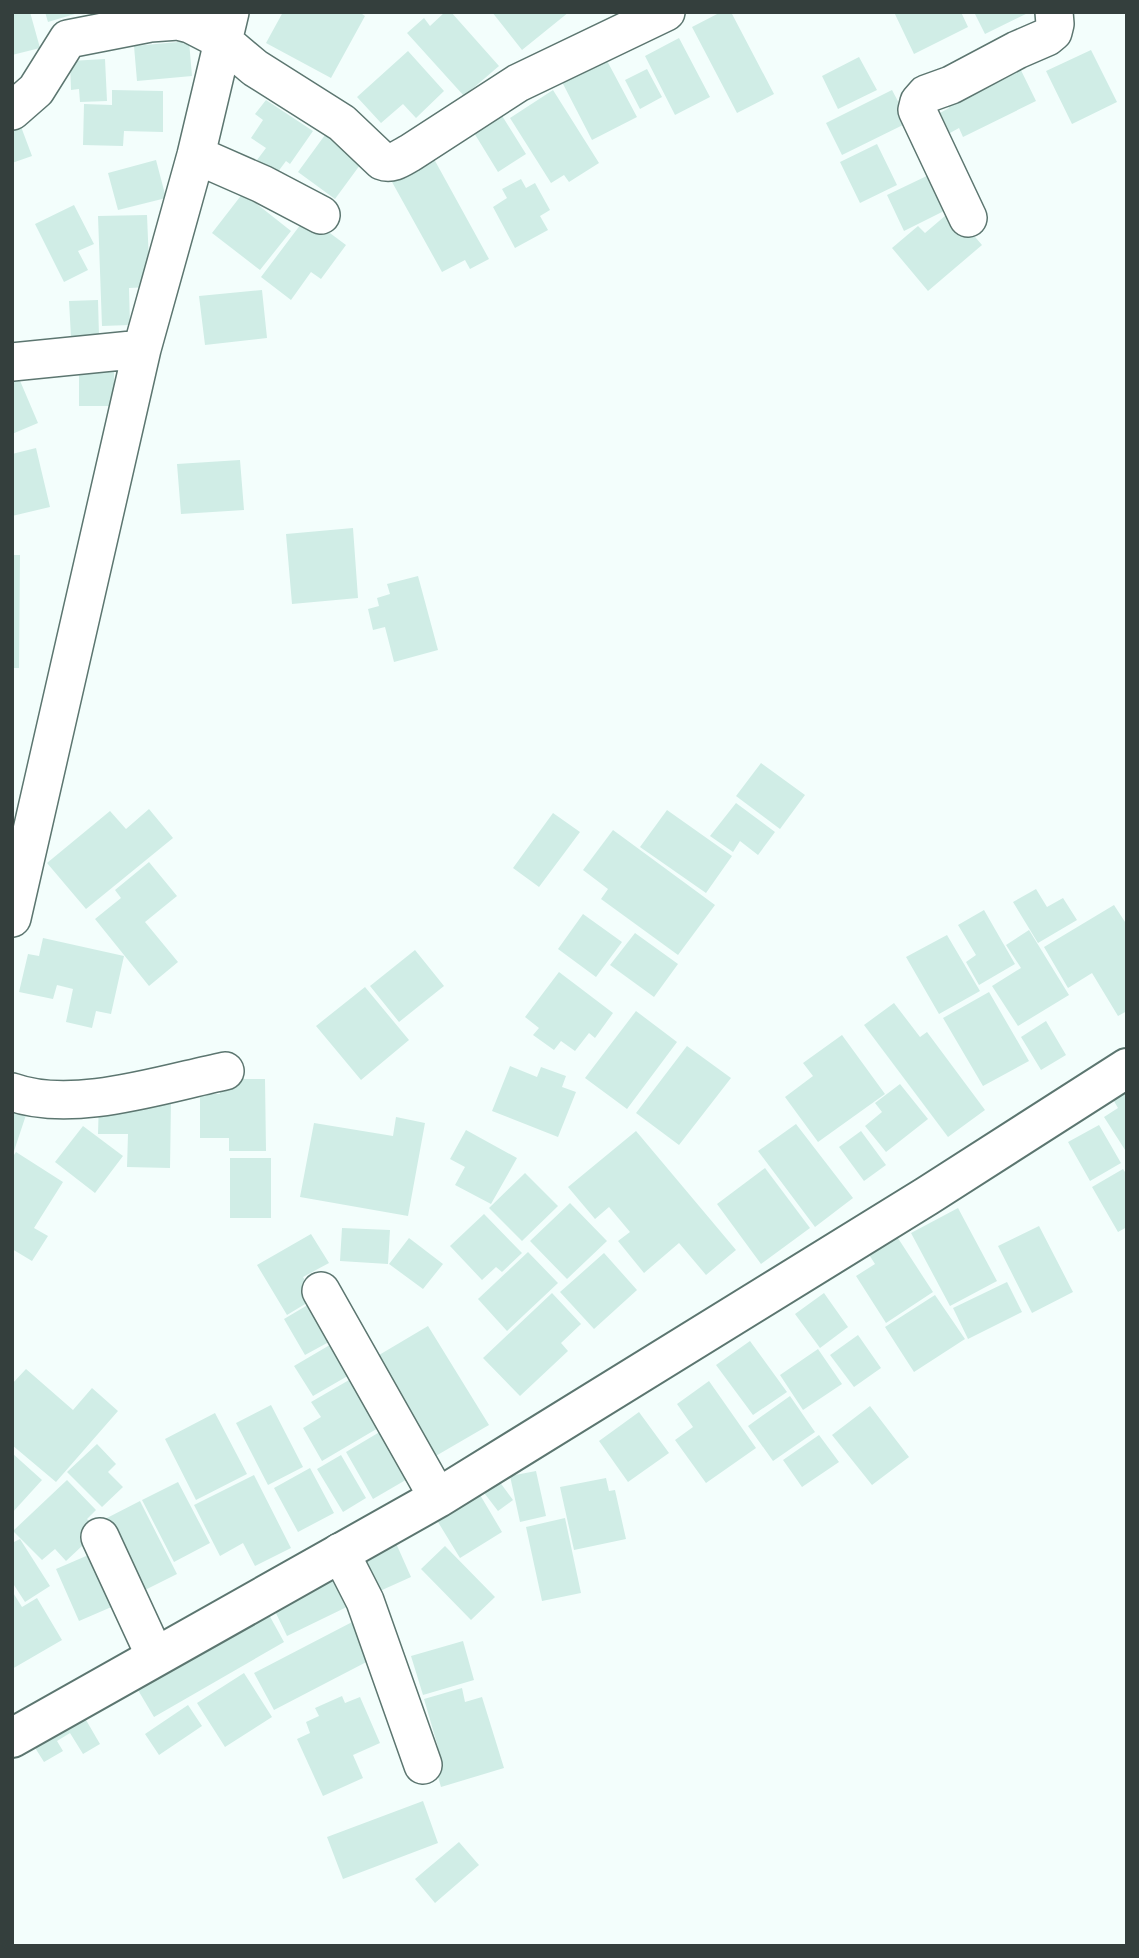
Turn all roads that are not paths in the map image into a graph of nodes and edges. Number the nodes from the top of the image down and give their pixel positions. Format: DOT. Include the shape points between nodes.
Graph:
graph roads {
  1 [pos="666,12"];
  2 [pos="1064,16"];
  3 [pos="226,26"];
  4 [pos="12,111"];
  5 [pos="195,155"];
  6 [pos="321,215"];
  7 [pos="968,218"];
  8 [pos="142,349"];
  9 [pos="12,362"];
  10 [pos="12,918"];
  11 [pos="1127,1068"];
  12 [pos="225,1070"];
  13 [pos="12,1092"];
  14 [pos="321,1291"];
  15 [pos="438,1498"];
  16 [pos="100,1538"];
  17 [pos="340,1552"];
  18 [pos="155,1656"];
  19 [pos="12,1738"];
  20 [pos="422,1765"];
  1 -- 3 [label="street" via="518,83 387,163 342,123 255,68"];
  2 -- 7 [label="street" via="1047,37 926,94 919,102 917,110"];
  3 -- 4 [label="street" via="150,23 68,39 36,90"];
  3 -- 5 [label="street"];
  5 -- 6 [label="street"];
  5 -- 8 [label="street"];
  8 -- 9 [label="street"];
  8 -- 10 [label="street"];
  11 -- 15 [label="street"];
  12 -- 13 [label="street" via="90,1100 55,1101"];
  14 -- 15 [label="street"];
  15 -- 17 [label="street"];
  16 -- 18 [label="street"];
  17 -- 18 [label="street"];
  17 -- 20 [label="street" via="365,1601"];
  18 -- 19 [label="street"];
}
